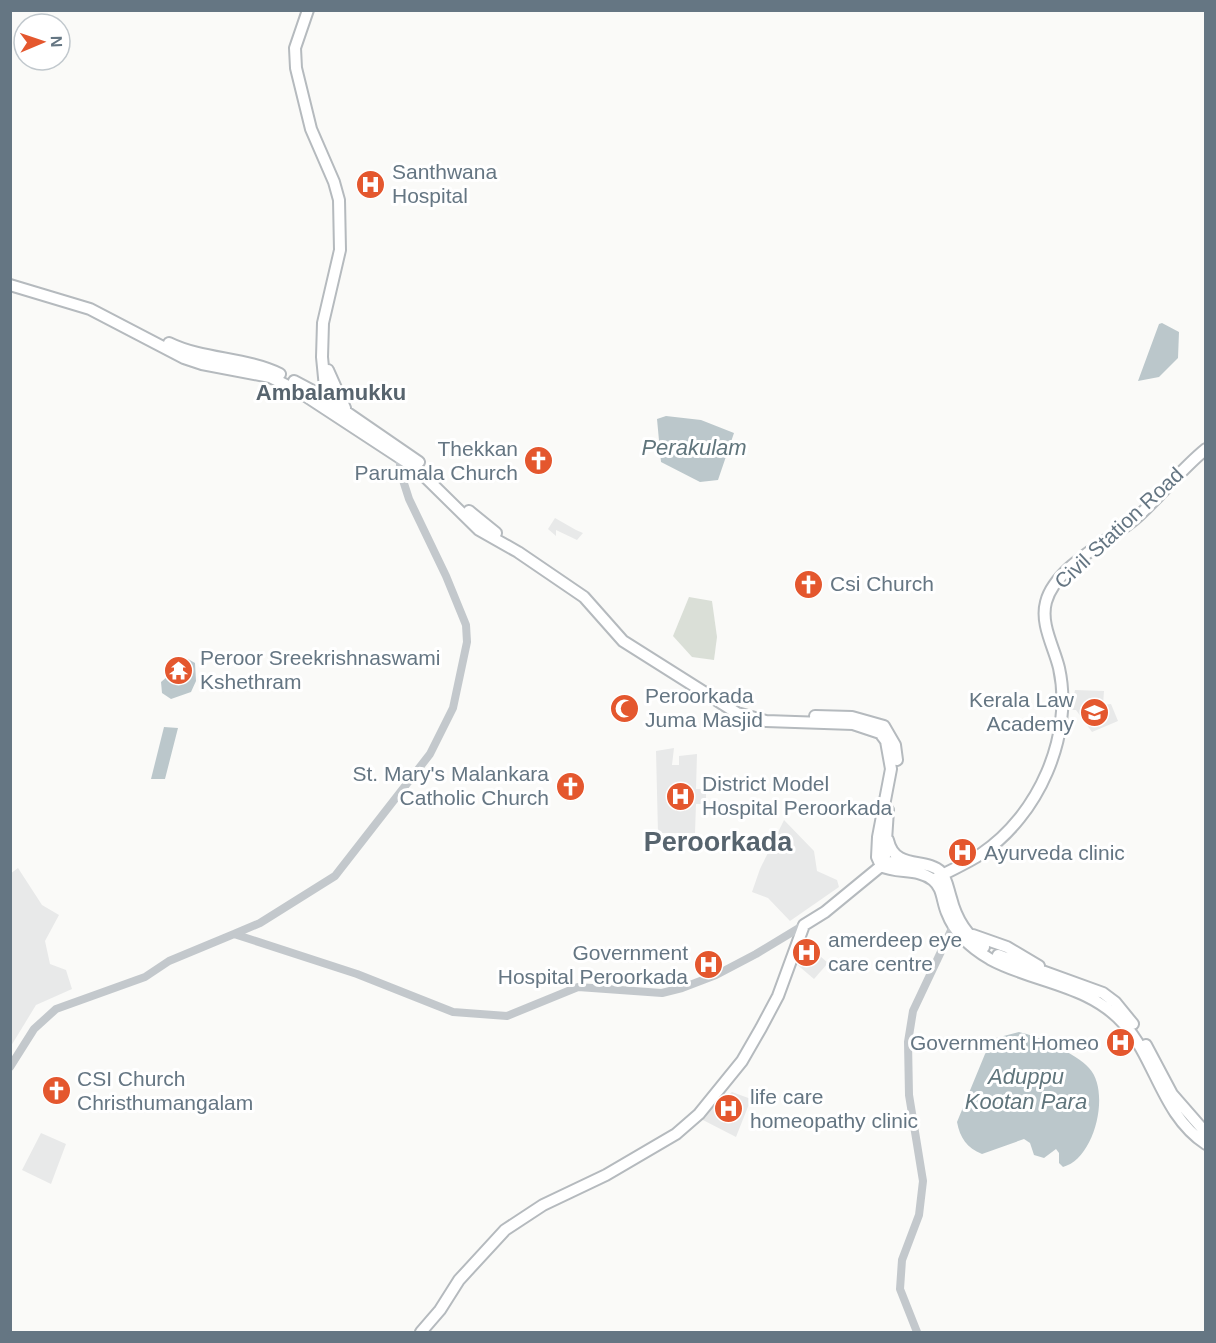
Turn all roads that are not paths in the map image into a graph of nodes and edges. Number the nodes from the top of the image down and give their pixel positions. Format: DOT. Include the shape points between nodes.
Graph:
graph roads {
  1 [pos="308,10"];
  2 [pos="10,278"];
  3 [pos="10,285"];
  4 [pos="322,357"];
  5 [pos="315,392"];
  6 [pos="326,398"];
  7 [pos="352,415"];
  8 [pos="1206,449"];
  9 [pos="400,453"];
  10 [pos="891,786"];
  11 [pos="887,836"];
  12 [pos="911,864"];
  13 [pos="881,866"];
  14 [pos="938,877"];
  15 [pos="956,921"];
  16 [pos="804,925"];
  17 [pos="234,934"];
  18 [pos="1040,974"];
  19 [pos="10,1067"];
  20 [pos="1200,1132"];
  21 [pos="1206,1144"];
  22 [pos="421,1332"];
  23 [pos="917,1332"];
  1 -- 4 [label="main road" via="295,48 296,68 310,129 339,200 340,250 323,323"];
  2 -- 5 [label="main road" via="90,303 179,348 263,367"];
  3 -- 9 [label="main road" via="90,309 184,358 270,377"];
  4 -- 5 [label="main road"];
  4 -- 6 [label="main road"];
  4 -- 7 [label="main road" via="338,397"];
  5 -- 6 [label="main road"];
  6 -- 7 [label="main road"];
  7 -- 9 [label="main road"];
  8 -- 14 [label="main road, Civil Station Road" via="1134,520 1078,562 1052,589 1045,603 1045,619 1059,668 1062,703 1061,732 1054,755 1012,828 981,854"];
  9 -- 10 [label="main road" via="479,530 584,597 623,641 710,696 749,717 823,720 880,733 890,755"];
  9 -- 17 [label="street" via="409,500 466,625 467,642 453,708 430,753 335,876 260,923"];
  10 -- 11 [label="main road"];
  10 -- 13 [label="main road" via="878,837 877,857"];
  11 -- 12 [label="main road" via="893,850"];
  11 -- 13 [label="main road"];
  12 -- 13 [label="main road" via="892,862"];
  12 -- 14 [label="main road" via="934,867"];
  13 -- 14 [label="main road" via="890,871"];
  13 -- 16 [label="main road"];
  14 -- 15 [label="main road"];
  15 -- 18 [label="main road" via="997,955"];
  15 -- 18 [label="main road" via="972,948 990,959"];
  15 -- 23 [label="street" via="913,1011 908,1042 909,1095 923,1181 919,1215 902,1260 900,1289"];
  16 -- 17 [label="street" via="736,964 682,988 662,993 578,987 507,1016 453,1012 357,974"];
  16 -- 22 [label="main road" via="778,996 761,1028 742,1061 699,1113 666,1140 543,1205 505,1230 465,1272"];
  17 -- 19 [label="street" via="169,961 145,977 56,1009 34,1029"];
  18 -- 20 [label="main road" via="1103,993 1140,1034 1147,1056"];
  20 -- 21 [label="main road"];
}
